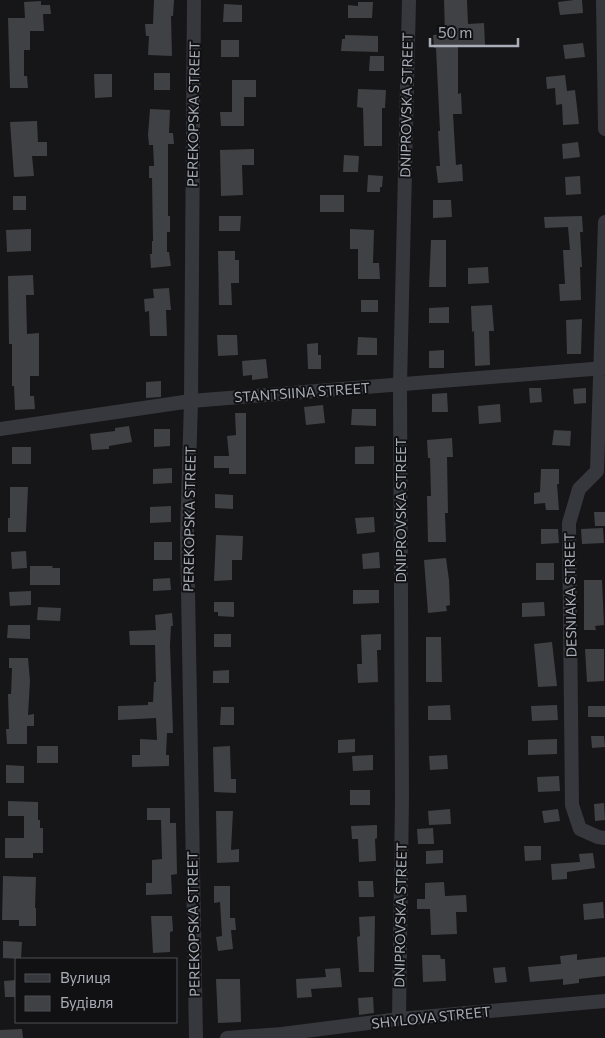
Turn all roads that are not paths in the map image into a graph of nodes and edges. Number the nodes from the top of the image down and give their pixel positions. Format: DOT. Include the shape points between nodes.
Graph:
graph roads {
  1 [pos="194,0"];
  2 [pos="409,0"];
  3 [pos="603,0"];
  4 [pos="605,129"];
  5 [pos="605,222"];
  6 [pos="602,368"];
  7 [pos="400,385"];
  8 [pos="191,401"];
  9 [pos="0,429"];
  10 [pos="601,474"];
  11 [pos="605,838"];
  12 [pos="605,1001"];
  13 [pos="399,1019"];
  14 [pos="196,1038"];
  15 [pos="227,1038"];
  1 -- 8 [label="street, PEREKOPSKA STREET"];
  2 -- 7 [label="street, DNIPROVSKA STREET"];
  3 -- 4 [label="street"];
  5 -- 6 [label="street, DESNIAKA STREET"];
  6 -- 7 [label="street, STANTSIINA STREET"];
  6 -- 10 [label="street, DESNIAKA STREET"];
  7 -- 8 [label="street, STANTSIINA STREET"];
  7 -- 13 [label="street, DNIPROVSKA STREET" via="402,798"];
  8 -- 9 [label="street, STANTSIINA STREET"];
  8 -- 14 [label="street, PEREKOPSKA STREET" via="187,534"];
  10 -- 11 [label="street, DESNIAKA STREET" via="579,489 569,523 572,806 580,829"];
  12 -- 13 [label="street, SHYLOVA STREET"];
  13 -- 15 [label="street, SHYLOVA STREET"];
}
